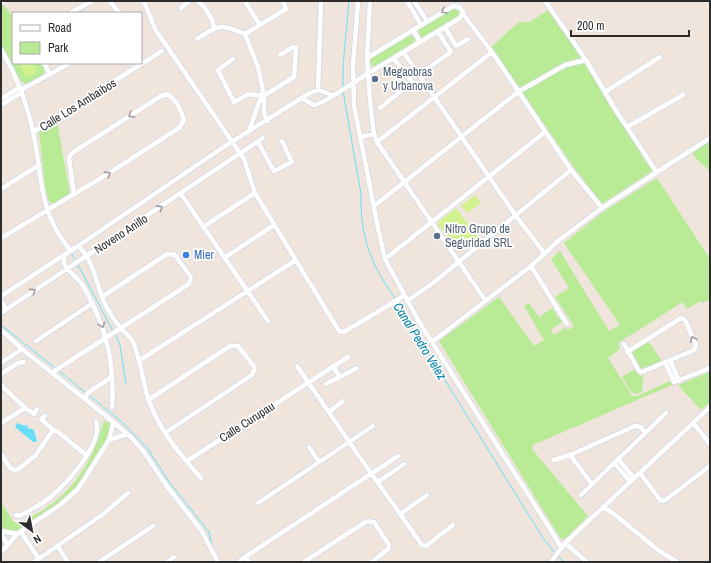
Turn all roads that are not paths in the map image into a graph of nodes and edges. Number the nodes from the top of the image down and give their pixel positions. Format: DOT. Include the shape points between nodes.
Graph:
graph roads {
  1 [pos="4,1"];
  2 [pos="92,1"];
  3 [pos="110,1"];
  4 [pos="144,1"];
  5 [pos="189,1"];
  6 [pos="198,1"];
  7 [pos="283,1"];
  8 [pos="321,1"];
  9 [pos="358,1"];
  10 [pos="370,1"];
  11 [pos="407,1"];
  12 [pos="414,1"];
  13 [pos="545,1"];
  14 [pos="1,3"];
  15 [pos="246,3"];
  16 [pos="181,8"];
  17 [pos="72,12"];
  18 [pos="117,12"];
  19 [pos="462,14"];
  20 [pos="427,22"];
  21 [pos="260,25"];
  22 [pos="421,25"];
  23 [pos="214,27"];
  24 [pos="445,27"];
  25 [pos="413,30"];
  26 [pos="438,32"];
  27 [pos="245,34"];
  28 [pos="468,38"];
  29 [pos="197,39"];
  30 [pos="420,42"];
  31 [pos="1,49"];
  32 [pos="162,51"];
  33 [pos="492,52"];
  34 [pos="404,53"];
  35 [pos="280,56"];
  36 [pos="367,58"];
  37 [pos="660,58"];
  38 [pos="233,59"];
  39 [pos="394,59"];
  40 [pos="586,60"];
  41 [pos="44,64"];
  42 [pos="68,64"];
  43 [pos="141,64"];
  44 [pos="142,64"];
  45 [pos="425,70"];
  46 [pos="368,73"];
  47 [pos="50,75"];
  48 [pos="353,83"];
  49 [pos="21,90"];
  50 [pos="318,90"];
  51 [pos="518,92"];
  52 [pos="605,92"];
  53 [pos="263,94"];
  54 [pos="683,95"];
  55 [pos="332,96"];
  56 [pos="433,97"];
  57 [pos="1,99"];
  58 [pos="303,99"];
  59 [pos="1,104"];
  60 [pos="380,108"];
  61 [pos="267,121"];
  62 [pos="627,127"];
  63 [pos="249,131"];
  64 [pos="33,132"];
  65 [pos="545,132"];
  66 [pos="374,134"];
  67 [pos="361,137"];
  68 [pos="462,137"];
  69 [pos="264,138"];
  70 [pos="710,138"];
  71 [pos="232,141"];
  72 [pos="282,141"];
  73 [pos="258,142"];
  74 [pos="377,142"];
  75 [pos="240,154"];
  76 [pos="39,165"];
  77 [pos="571,170"];
  78 [pos="656,171"];
  79 [pos="489,177"];
  80 [pos="405,181"];
  81 [pos="1,189"];
  82 [pos="255,193"];
  83 [pos="74,194"];
  84 [pos="181,194"];
  85 [pos="374,206"];
  86 [pos="602,208"];
  87 [pos="47,210"];
  88 [pos="516,216"];
  89 [pos="432,221"];
  90 [pos="274,225"];
  91 [pos="203,227"];
  92 [pos="1,238"];
  93 [pos="78,246"];
  94 [pos="70,250"];
  95 [pos="545,254"];
  96 [pos="64,255"];
  97 [pos="88,256"];
  98 [pos="224,258"];
  99 [pos="385,259"];
  100 [pos="296,260"];
  101 [pos="458,262"];
  102 [pos="531,266"];
  103 [pos="67,269"];
  104 [pos="248,290"];
  105 [pos="1,296"];
  106 [pos="102,297"];
  107 [pos="402,297"];
  108 [pos="485,300"];
  109 [pos="1,301"];
  110 [pos="407,301"];
  111 [pos="93,303"];
  112 [pos="6,309"];
  113 [pos="1,313"];
  114 [pos="268,321"];
  115 [pos="567,324"];
  116 [pos="118,329"];
  117 [pos="1,330"];
  118 [pos="106,337"];
  119 [pos="36,341"];
  120 [pos="432,342"];
  121 [pos="624,344"];
  122 [pos="22,349"];
  123 [pos="628,352"];
  124 [pos="348,357"];
  125 [pos="140,360"];
  126 [pos="667,361"];
  127 [pos="24,362"];
  128 [pos="1,363"];
  129 [pos="297,366"];
  130 [pos="333,366"];
  131 [pos="356,368"];
  132 [pos="710,368"];
  133 [pos="57,370"];
  134 [pos="1,374"];
  135 [pos="340,376"];
  136 [pos="112,378"];
  137 [pos="308,382"];
  138 [pos="326,384"];
  139 [pos="1,385"];
  140 [pos="87,395"];
  141 [pos="148,400"];
  142 [pos="342,401"];
  143 [pos="112,407"];
  144 [pos="710,407"];
  145 [pos="25,408"];
  146 [pos="329,412"];
  147 [pos="666,413"];
  148 [pos="96,421"];
  149 [pos="113,422"];
  150 [pos="693,422"];
  151 [pos="1,423"];
  152 [pos="373,426"];
  153 [pos="53,430"];
  154 [pos="165,433"];
  155 [pos="645,433"];
  156 [pos="127,434"];
  157 [pos="109,440"];
  158 [pos="350,442"];
  159 [pos="710,444"];
  160 [pos="309,448"];
  161 [pos="1,454"];
  162 [pos="86,455"];
  163 [pos="570,455"];
  164 [pos="398,456"];
  165 [pos="618,459"];
  166 [pos="554,460"];
  167 [pos="187,461"];
  168 [pos="319,462"];
  169 [pos="614,463"];
  170 [pos="404,464"];
  171 [pos="710,466"];
  172 [pos="640,473"];
  173 [pos="372,474"];
  174 [pos="201,478"];
  175 [pos="632,480"];
  176 [pos="378,482"];
  177 [pos="592,484"];
  178 [pos="128,493"];
  179 [pos="427,495"];
  180 [pos="581,495"];
  181 [pos="258,503"];
  182 [pos="603,507"];
  183 [pos="400,514"];
  184 [pos="16,515"];
  185 [pos="453,525"];
  186 [pos="153,526"];
  187 [pos="1,531"];
  188 [pos="19,533"];
  189 [pos="1,534"];
  190 [pos="565,543"];
  191 [pos="8,545"];
  192 [pos="58,547"];
  193 [pos="562,548"];
  194 [pos="1,552"];
  195 [pos="174,557"];
  196 [pos="245,557"];
  197 [pos="36,560"];
  198 [pos="311,560"];
  199 [pos="552,561"];
  200 [pos="68,562"];
  201 [pos="99,562"];
  202 [pos="167,562"];
  203 [pos="218,562"];
  204 [pos="238,562"];
  205 [pos="249,562"];
  206 [pos="304,562"];
  207 [pos="372,562"];
  208 [pos="587,562"];
  209 [pos="677,562"];
  1 -- 14 [label="street"];
  2 -- 17 [label="street"];
  3 -- 18 [label="street"];
  4 -- 71 [label="street" via="155,30"];
  5 -- 16 [label="street"];
  6 -- 23 [label="street" via="207,10"];
  7 -- 21 [label="street" via="286,9"];
  8 -- 50 [label="street"];
  9 -- 48 [label="street"];
  10 -- 36 [label="street"];
  11 -- 22 [label="street"];
  12 -- 20 [label="street"];
  13 -- 40 [label="street"];
  15 -- 21 [label="street"];
  19 -- 20 [label="street, one-way" via="455,5"];
  19 -- 24 [label="street"];
  19 -- 33 [label="street"];
  20 -- 22 [label="street"];
  21 -- 27 [label="street"];
  22 -- 25 [label="street"];
  23 -- 27 [label="street" via="229,28"];
  23 -- 29 [label="street"];
  24 -- 26 [label="street"];
  24 -- 28 [label="street" via="456,46"];
  25 -- 30 [label="street"];
  25 -- 36 [label="street"];
  26 -- 30 [label="street"];
  26 -- 45 [label="street" via="451,52"];
  27 -- 53 [label="street" via="258,67"];
  30 -- 34 [label="street"];
  31 -- 49 [label="street"];
  32 -- 44 [label="street, Calle Los Ambaibos"];
  33 -- 51 [label="street"];
  33 -- 56 [label="street"];
  34 -- 39 [label="street"];
  34 -- 56 [label="street"];
  35 -- 53 [label="street" via="293,47 296,48 294,77"];
  36 -- 46 [label="street"];
  37 -- 52 [label="street"];
  38 -- 53 [label="street" via="218,70 234,102 249,94"];
  39 -- 46 [label="street"];
  39 -- 60 [label="street" via="412,82"];
  40 -- 51 [label="street" via="565,65"];
  40 -- 52 [label="street"];
  41 -- 47 [label="street"];
  42 -- 47 [label="street"];
  43 -- 64 [label="street, Calle Los Ambaibos"];
  46 -- 48 [label="street"];
  46 -- 66 [label="street"];
  47 -- 49 [label="street"];
  48 -- 55 [label="street"];
  48 -- 67 [label="street" via="354,105"];
  49 -- 57 [label="street"];
  49 -- 59 [label="street"];
  49 -- 64 [label="street"];
  50 -- 55 [label="street"];
  50 -- 58 [label="street, Noveno Anillo"];
  51 -- 65 [label="street"];
  51 -- 68 [label="street"];
  52 -- 62 [label="street"];
  53 -- 61 [label="street"];
  53 -- 63 [label="street"];
  54 -- 62 [label="street"];
  55 -- 58 [label="street" via="316,106"];
  56 -- 68 [label="street"];
  56 -- 74 [label="street"];
  58 -- 61 [label="street, Noveno Anillo"];
  61 -- 63 [label="street, Noveno Anillo"];
  62 -- 78 [label="street"];
  63 -- 71 [label="street, Noveno Anillo"];
  64 -- 76 [label="street"];
  65 -- 77 [label="street"];
  65 -- 79 [label="street"];
  66 -- 67 [label="street"];
  66 -- 74 [label="street"];
  67 -- 85 [label="street"];
  68 -- 79 [label="street"];
  68 -- 80 [label="street"];
  69 -- 73 [label="street, Noveno Anillo"];
  70 -- 78 [label="street"];
  71 -- 75 [label="street"];
  71 -- 93 [label="street, Noveno Anillo"];
  72 -- 73 [label="street" via="292,162 274,171"];
  73 -- 75 [label="street, Noveno Anillo"];
  74 -- 80 [label="street"];
  75 -- 82 [label="street"];
  75 -- 84 [label="street, Noveno Anillo"];
  76 -- 81 [label="street"];
  76 -- 87 [label="street"];
  77 -- 86 [label="street"];
  77 -- 88 [label="street"];
  78 -- 86 [label="street"];
  79 -- 88 [label="street"];
  79 -- 89 [label="street"];
  80 -- 85 [label="street"];
  80 -- 89 [label="street"];
  82 -- 90 [label="street"];
  82 -- 91 [label="street"];
  83 -- 83 [label="street, one-way" via="180,128 184,120 170,96 164,94 72,153 69,158"];
  83 -- 87 [label="street"];
  84 -- 91 [label="street"];
  97 -- 84 [label="street, Noveno Anillo, one-way"];
  85 -- 99 [label="street"];
  86 -- 95 [label="street"];
  87 -- 92 [label="street"];
  87 -- 94 [label="street"];
  88 -- 95 [label="street"];
  88 -- 101 [label="street"];
  89 -- 99 [label="street"];
  89 -- 101 [label="street"];
  90 -- 98 [label="street"];
  90 -- 100 [label="street"];
  91 -- 98 [label="street"];
  93 -- 94 [label="street, Noveno Anillo"];
  93 -- 97 [label="street"];
  94 -- 96 [label="street, Noveno Anillo"];
  95 -- 102 [label="street"];
  96 -- 103 [label="street"];
  96 -- 105 [label="street"];
  97 -- 103 [label="street, Noveno Anillo"];
  97 -- 106 [label="street"];
  98 -- 104 [label="street"];
  99 -- 107 [label="street"];
  100 -- 104 [label="street"];
  100 -- 107 [label="street" via="341,332"];
  101 -- 108 [label="street"];
  101 -- 110 [label="street"];
  102 -- 108 [label="street"];
  102 -- 115 [label="street"];
  103 -- 111 [label="street" via="82,284"];
  112 -- 103 [label="street, Noveno Anillo, one-way"];
  104 -- 114 [label="street"];
  104 -- 125 [label="street"];
  106 -- 116 [label="street"];
  106 -- 116 [label="street" via="167,254 175,255 191,277 189,284"];
  107 -- 110 [label="street"];
  108 -- 120 [label="street"];
  109 -- 112 [label="street"];
  110 -- 120 [label="street"];
  111 -- 118 [label="street, one-way"];
  111 -- 119 [label="street"];
  112 -- 113 [label="street, Noveno Anillo"];
  116 -- 118 [label="street"];
  116 -- 125 [label="street" via="129,334"];
  117 -- 122 [label="street"];
  118 -- 133 [label="street"];
  118 -- 136 [label="street"];
  120 -- 193 [label="street"];
  121 -- 123 [label="street"];
  122 -- 128 [label="street"];
  122 -- 133 [label="street"];
  123 -- 126 [label="street" via="641,372"];
  126 -- 123 [label="street, one-way" via="696,347 683,318"];
  124 -- 130 [label="street, Calle Curupau"];
  125 -- 141 [label="street"];
  126 -- 132 [label="street" via="677,381"];
  127 -- 134 [label="street"];
  129 -- 137 [label="street"];
  130 -- 135 [label="street"];
  130 -- 137 [label="street, Calle Curupau"];
  131 -- 135 [label="street"];
  133 -- 140 [label="street"];
  135 -- 138 [label="street"];
  136 -- 140 [label="street"];
  136 -- 143 [label="street"];
  137 -- 146 [label="street"];
  137 -- 167 [label="street, Calle Curupau"];
  139 -- 145 [label="street"];
  140 -- 149 [label="street"];
  141 -- 154 [label="street"];
  141 -- 154 [label="street" via="230,346 238,346 255,368 252,375"];
  142 -- 146 [label="street"];
  144 -- 150 [label="street"];
  145 -- 151 [label="street"];
  145 -- 153 [label="street" via="43,417"];
  146 -- 158 [label="street"];
  147 -- 155 [label="street"];
  148 -- 162 [label="street" via="98,428"];
  149 -- 156 [label="street"];
  149 -- 157 [label="street"];
  150 -- 159 [label="street"];
  150 -- 172 [label="street"];
  152 -- 158 [label="street"];
  153 -- 161 [label="street" via="35,456 17,470 11,469"];
  153 -- 162 [label="street"];
  154 -- 167 [label="street"];
  155 -- 163 [label="street" via="641,427 635,426"];
  155 -- 165 [label="street"];
  156 -- 157 [label="street"];
  156 -- 203 [label="street" via="144,452 201,530"];
  157 -- 188 [label="street" via="78,489 60,505"];
  158 -- 168 [label="street"];
  158 -- 173 [label="street"];
  160 -- 168 [label="street"];
  162 -- 184 [label="street" via="53,496 33,509"];
  163 -- 166 [label="street"];
  163 -- 177 [label="street"];
  164 -- 173 [label="street"];
  165 -- 169 [label="street"];
  165 -- 175 [label="street"];
  167 -- 174 [label="street"];
  168 -- 181 [label="street"];
  169 -- 175 [label="street"];
  169 -- 177 [label="street"];
  170 -- 176 [label="street"];
  171 -- 172 [label="street" via="664,501 660,500"];
  172 -- 175 [label="street"];
  173 -- 176 [label="street"];
  173 -- 196 [label="street"];
  175 -- 182 [label="street"];
  176 -- 183 [label="street"];
  177 -- 180 [label="street"];
  178 -- 192 [label="street"];
  179 -- 183 [label="street"];
  182 -- 190 [label="street"];
  182 -- 209 [label="street"];
  183 -- 185 [label="street" via="424,546"];
  186 -- 201 [label="street"];
  187 -- 188 [label="street"];
  188 -- 191 [label="street"];
  188 -- 197 [label="street"];
  189 -- 191 [label="street"];
  190 -- 193 [label="street"];
  190 -- 208 [label="street"];
  191 -- 194 [label="street"];
  192 -- 197 [label="street"];
  192 -- 200 [label="street"];
  193 -- 199 [label="street"];
  195 -- 202 [label="street"];
  196 -- 204 [label="street"];
  196 -- 205 [label="street"];
  198 -- 206 [label="street"];
  198 -- 207 [label="street" via="369,520 374,522 390,548"];
}
